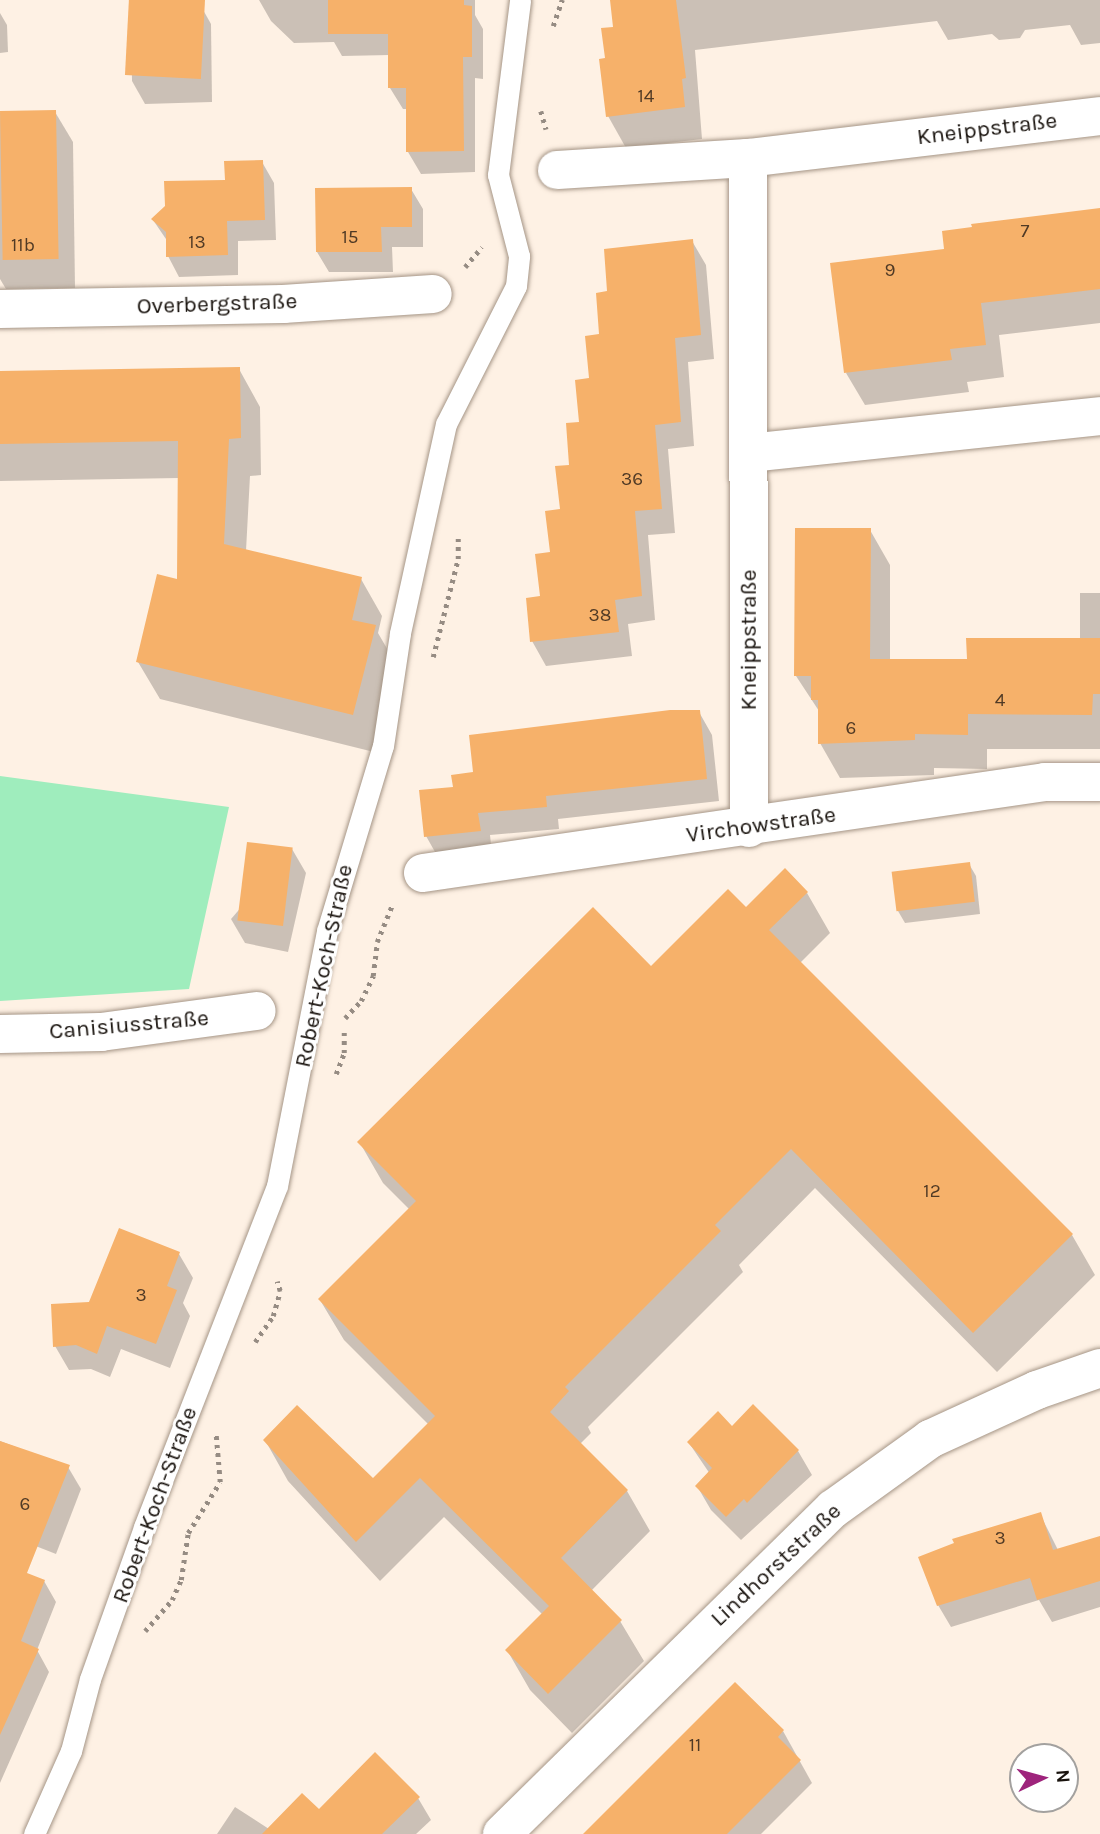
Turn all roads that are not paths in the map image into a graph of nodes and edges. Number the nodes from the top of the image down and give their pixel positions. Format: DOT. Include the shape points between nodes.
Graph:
graph roads {
  1 [pos="520,0"];
  2 [pos="1100,116"];
  3 [pos="748,158"];
  4 [pos="557,170"];
  5 [pos="433,294"];
  6 [pos="0,309"];
  7 [pos="1100,416"];
  8 [pos="749,453"];
  9 [pos="1100,782"];
  10 [pos="748,828"];
  11 [pos="423,873"];
  12 [pos="257,1011"];
  13 [pos="0,1034"];
  14 [pos="1100,1368"];
  15 [pos="34,1834"];
  16 [pos="502,1834"];
  1 -- 15 [label="lane, Robert-Koch-Straße" via="498,175 519,256 516,286 446,424 400,634 383,746 327,931 276,1186 144,1527 90,1679 71,1751"];
  2 -- 3 [label="street, Kneippstraße"];
  3 -- 4 [label="street, Kneippstraße"];
  3 -- 8 [label="street, Kneippstraße"];
  5 -- 6 [label="street, Overbergstraße" via="283,304"];
  7 -- 8 [label="street"];
  8 -- 10 [label="street, Kneippstraße"];
  9 -- 10 [label="street, Virchowstraße" via="1045,782"];
  10 -- 11 [label="street, Virchowstraße"];
  12 -- 13 [label="street, Canisiusstraße" via="101,1032"];
  14 -- 16 [label="street, Lindhorststraße" via="1037,1390 930,1439 833,1509"];
}
